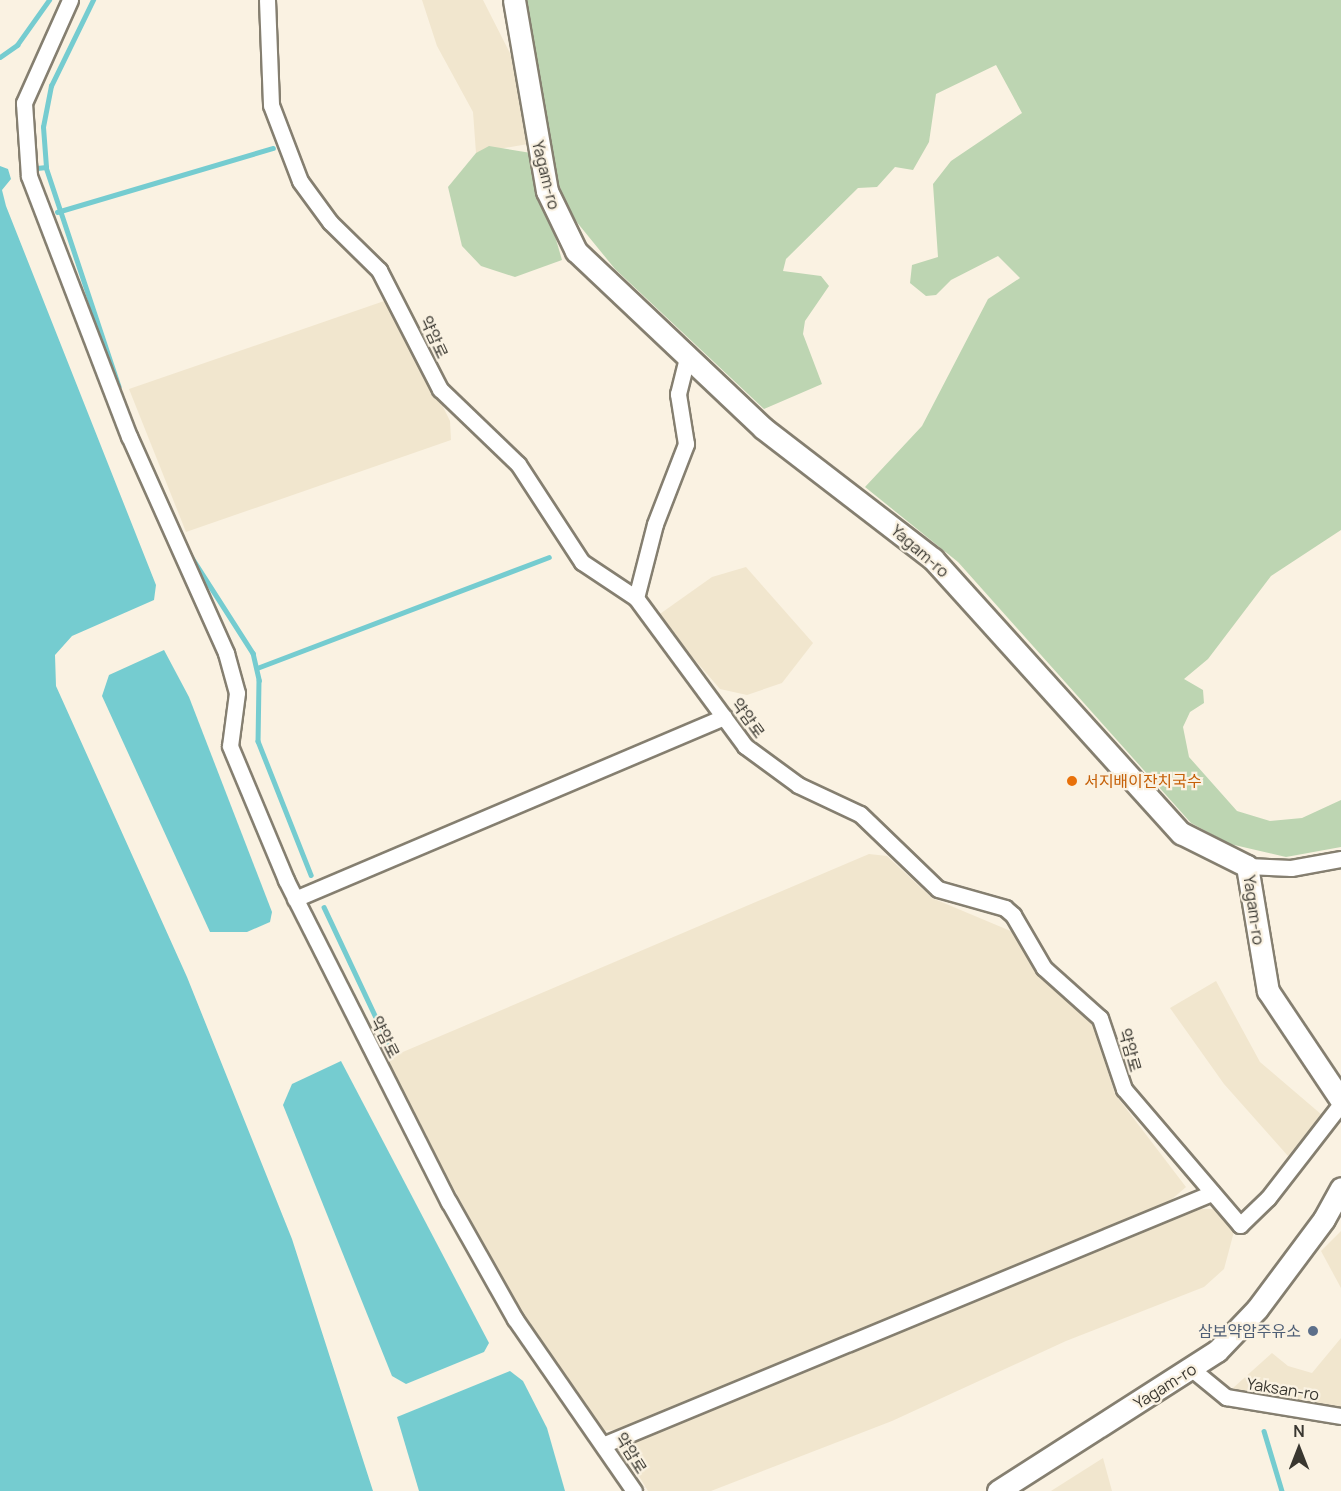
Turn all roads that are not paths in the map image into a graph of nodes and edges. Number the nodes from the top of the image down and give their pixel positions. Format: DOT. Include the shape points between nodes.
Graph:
graph roads {
  1 [pos="70,0"];
  2 [pos="267,0"];
  3 [pos="514,0"];
  4 [pos="687,357"];
  5 [pos="636,598"];
  6 [pos="724,717"];
  7 [pos="1341,860"];
  8 [pos="1247,866"];
  9 [pos="295,899"];
  10 [pos="1341,1102"];
  11 [pos="1341,1188"];
  12 [pos="1212,1193"];
  13 [pos="1193,1370"];
  14 [pos="1341,1416"];
  15 [pos="605,1444"];
  16 [pos="634,1491"];
  17 [pos="998,1491"];
  1 -- 9 [label="street, 약암로" via="24,103 28,176 129,436 226,653 237,693 230,746"];
  2 -- 5 [label="street, 약암로" via="269,94 278,136 300,181 330,222 379,270 440,389 519,464 582,562"];
  3 -- 4 [label="street, Yagam-ro" via="541,165 565,235 601,279"];
  4 -- 5 [label="street" via="678,393 686,444 655,524"];
  4 -- 8 [label="street, Yagam-ro" via="763,428 933,560 1181,833"];
  5 -- 6 [label="street, 약암로"];
  6 -- 9 [label="street"];
  6 -- 12 [label="street, 약암로" via="761,762 860,814 938,889 1013,915 1044,968 1100,1017 1124,1089"];
  7 -- 8 [label="street" via="1291,868"];
  8 -- 10 [label="street, Yagam-ro" via="1268,991"];
  9 -- 15 [label="street, 약암로" via="496,1285"];
  10 -- 12 [label="street, 약암로" via="1268,1198 1240,1225"];
  11 -- 13 [label="street, Yagam-ro" via="1324,1219 1257,1309"];
  12 -- 15 [label="street"];
  13 -- 14 [label="street, Yaksan-ro" via="1226,1397"];
  13 -- 17 [label="street, Yagam-ro"];
  15 -- 16 [label="street, 약암로"];
}
